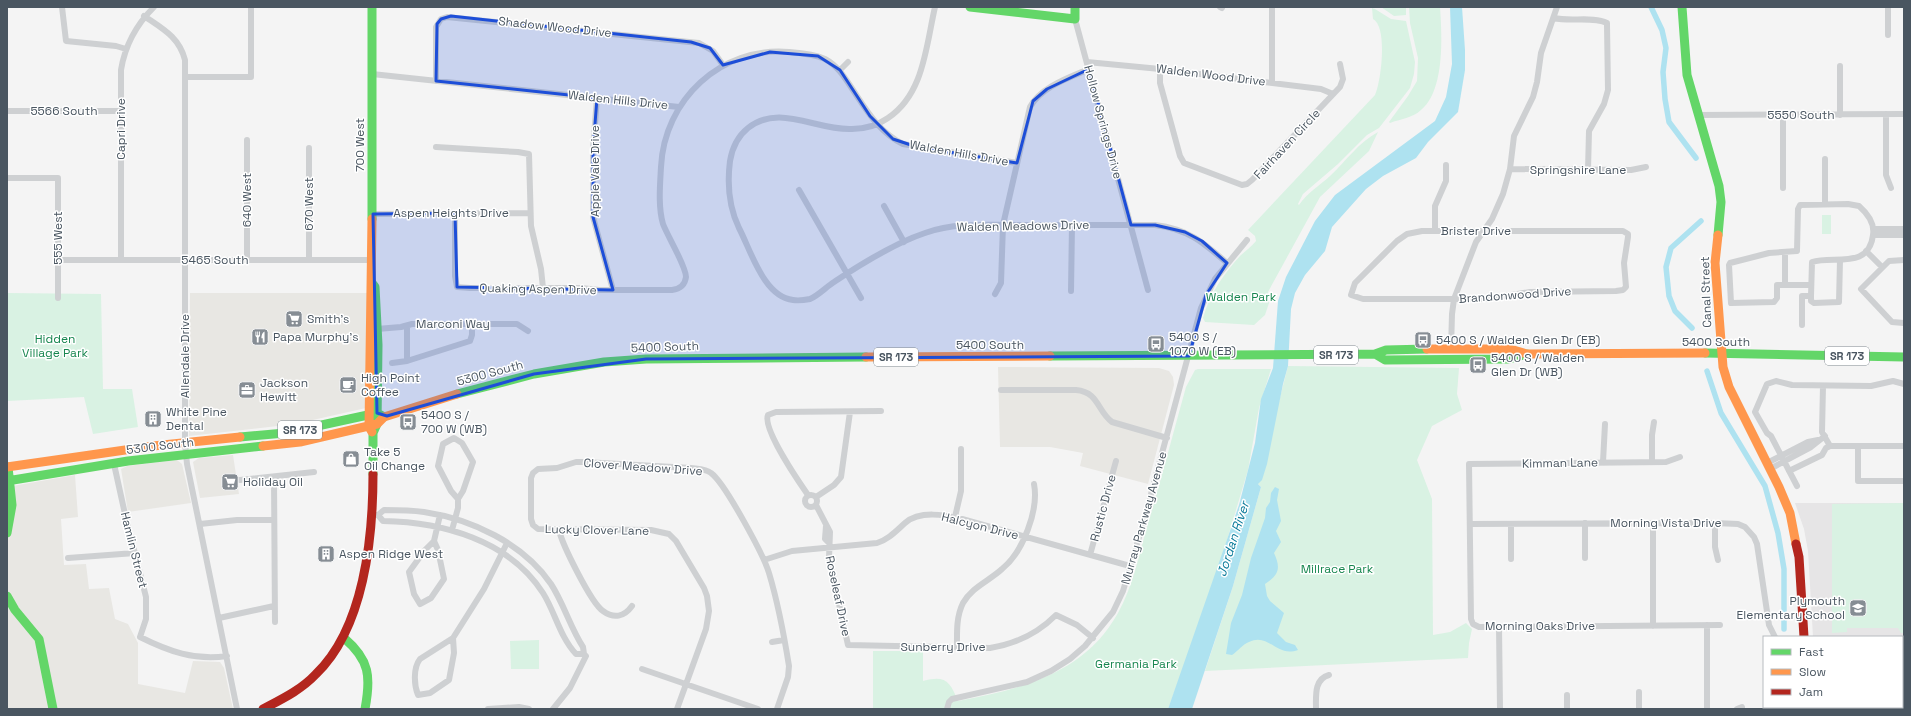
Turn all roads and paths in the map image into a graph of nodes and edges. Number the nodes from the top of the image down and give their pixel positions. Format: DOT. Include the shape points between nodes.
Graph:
graph roads {
  1 [pos="62,7"];
  2 [pos="154,7"];
  3 [pos="251,7"];
  4 [pos="372,7"];
  5 [pos="935,7"];
  6 [pos="970,7"];
  7 [pos="1075,7"];
  8 [pos="1272,7"];
  9 [pos="1557,7"];
  10 [pos="1682,7"];
  11 [pos="1888,7"];
  12 [pos="144,16"];
  13 [pos="1554,18"];
  14 [pos="1075,19"];
  15 [pos="1888,35"];
  16 [pos="126,49"];
  17 [pos="848,62"];
  18 [pos="1087,62"];
  19 [pos="1340,64"];
  20 [pos="723,65"];
  21 [pos="1840,66"];
  22 [pos="1089,69"];
  23 [pos="1160,69"];
  24 [pos="840,70"];
  25 [pos="372,74"];
  26 [pos="185,77"];
  27 [pos="436,81"];
  28 [pos="1272,83"];
  29 [pos="1333,94"];
  30 [pos="597,98"];
  31 [pos="679,107"];
  32 [pos="7,111"];
  33 [pos="121,111"];
  34 [pos="1840,114"];
  35 [pos="1886,114"];
  36 [pos="1904,114"];
  37 [pos="1698,115"];
  38 [pos="1782,115"];
  39 [pos="877,124"];
  40 [pos="247,140"];
  41 [pos="436,147"];
  42 [pos="309,148"];
  43 [pos="1825,159"];
  44 [pos="1017,163"];
  45 [pos="1446,165"];
  46 [pos="1646,167"];
  47 [pos="1510,169"];
  48 [pos="1588,170"];
  49 [pos="7,178"];
  50 [pos="1783,188"];
  51 [pos="1891,188"];
  52 [pos="799,190"];
  53 [pos="1825,204"];
  54 [pos="884,206"];
  55 [pos="530,213"];
  56 [pos="372,214"];
  57 [pos="455,214"];
  58 [pos="1004,225"];
  59 [pos="1072,225"];
  60 [pos="1131,225"];
  61 [pos="1904,229"];
  62 [pos="1435,231"];
  63 [pos="1483,231"];
  64 [pos="1874,232"];
  65 [pos="1628,234"];
  66 [pos="1904,235"];
  67 [pos="1247,240"];
  68 [pos="904,242"];
  69 [pos="1866,251"];
  70 [pos="1785,253"];
  71 [pos="58,260"];
  72 [pos="121,260"];
  73 [pos="185,260"];
  74 [pos="247,260"];
  75 [pos="309,260"];
  76 [pos="372,260"];
  77 [pos="1840,260"];
  78 [pos="1904,260"];
  79 [pos="1227,263"];
  80 [pos="1882,267"];
  81 [pos="847,274"];
  82 [pos="372,283"];
  83 [pos="1811,284"];
  84 [pos="1785,285"];
  85 [pos="543,288"];
  86 [pos="613,290"];
  87 [pos="1148,290"];
  88 [pos="1071,291"];
  89 [pos="996,294"];
  90 [pos="1351,294"];
  91 [pos="1811,296"];
  92 [pos="58,298"];
  93 [pos="861,298"];
  94 [pos="1454,299"];
  95 [pos="1904,322"];
  96 [pos="472,324"];
  97 [pos="1802,325"];
  98 [pos="407,326"];
  99 [pos="377,329"];
  100 [pos="528,331"];
  101 [pos="1452,349"];
  102 [pos="1721,353"];
  103 [pos="1376,354"];
  104 [pos="1527,354"];
  105 [pos="1189,356"];
  106 [pos="1904,357"];
  107 [pos="407,361"];
  108 [pos="604,362"];
  109 [pos="392,363"];
  110 [pos="1904,384"];
  111 [pos="1823,386"];
  112 [pos="1001,390"];
  113 [pos="881,411"];
  114 [pos="850,412"];
  115 [pos="377,415"];
  116 [pos="1654,422"];
  117 [pos="1605,424"];
  118 [pos="373,428"];
  119 [pos="1825,436"];
  120 [pos="1167,438"];
  121 [pos="185,443"];
  122 [pos="1830,446"];
  123 [pos="1858,446"];
  124 [pos="1904,446"];
  125 [pos="961,449"];
  126 [pos="186,454"];
  127 [pos="1680,456"];
  128 [pos="1783,458"];
  129 [pos="1116,461"];
  130 [pos="1603,462"];
  131 [pos="1652,462"];
  132 [pos="114,464"];
  133 [pos="1469,464"];
  134 [pos="7,465"];
  135 [pos="1768,466"];
  136 [pos="535,471"];
  137 [pos="1789,471"];
  138 [pos="314,472"];
  139 [pos="274,478"];
  140 [pos="240,480"];
  141 [pos="8,481"];
  142 [pos="1904,481"];
  143 [pos="1034,484"];
  144 [pos="1797,486"];
  145 [pos="808,495"];
  146 [pos="816,497"];
  147 [pos="458,499"];
  148 [pos="816,505"];
  149 [pos="375,515"];
  150 [pos="440,515"];
  151 [pos="955,517"];
  152 [pos="455,519"];
  153 [pos="274,520"];
  154 [pos="1585,523"];
  155 [pos="1653,523"];
  156 [pos="1715,523"];
  157 [pos="200,524"];
  158 [pos="1470,524"];
  159 [pos="1511,524"];
  160 [pos="438,526"];
  161 [pos="452,530"];
  162 [pos="559,530"];
  163 [pos="7,533"];
  164 [pos="1024,536"];
  165 [pos="434,541"];
  166 [pos="507,543"];
  167 [pos="829,546"];
  168 [pos="135,553"];
  169 [pos="502,553"];
  170 [pos="1090,555"];
  171 [pos="68,558"];
  172 [pos="1585,558"];
  173 [pos="1511,559"];
  174 [pos="764,560"];
  175 [pos="1718,560"];
  176 [pos="1130,566"];
  177 [pos="8,602"];
  178 [pos="274,606"];
  179 [pos="632,606"];
  180 [pos="219,618"];
  181 [pos="275,622"];
  182 [pos="1720,625"];
  183 [pos="1499,626"];
  184 [pos="1653,626"];
  185 [pos="1707,626"];
  186 [pos="1774,636"];
  187 [pos="1804,636"];
  188 [pos="344,638"];
  189 [pos="454,638"];
  190 [pos="1092,638"];
  191 [pos="784,640"];
  192 [pos="772,642"];
  193 [pos="848,645"];
  194 [pos="957,648"];
  195 [pos="585,655"];
  196 [pos="227,656"];
  197 [pos="642,669"];
  198 [pos="1329,675"];
  199 [pos="687,684"];
  200 [pos="1639,692"];
  201 [pos="1567,695"];
  202 [pos="53,709"];
  203 [pos="237,709"];
  204 [pos="263,709"];
  205 [pos="365,709"];
  206 [pos="488,709"];
  207 [pos="529,709"];
  208 [pos="553,709"];
  209 [pos="677,709"];
  210 [pos="758,709"];
  211 [pos="777,709"];
  212 [pos="947,709"];
  213 [pos="1316,709"];
  214 [pos="1500,709"];
  215 [pos="1567,709"];
  216 [pos="1639,709"];
  217 [pos="1706,709"];
  1 -- 16 [label="street" via="66,41"];
  2 -- 12 [label="street, Capri Drive"];
  3 -- 26 [label="street" via="251,77"];
  4 -- 25 [label="main road, 700 West"];
  5 -- 39 [label="street, Walden Meadows Drive" via="914,90 899,109"];
  6 -- 14 [label="main road"];
  7 -- 14 [label="main road"];
  8 -- 28 [label="street"];
  9 -- 13 [label="street"];
  10 -- 37 [label="main road, Canal Street" via="1687,75"];
  11 -- 15 [label="street"];
  12 -- 16 [label="street, Capri Drive"];
  12 -- 26 [label="street, Allendale Drive" via="166,31 180,45 185,60"];
  13 -- 47 [label="street" via="1541,53 1533,96 1514,136"];
  13 -- 48 [label="street" via="1600,20 1607,25 1608,90 1604,104 1589,131"];
  14 -- 18 [label="street, Hollow Springs Drive"];
  16 -- 33 [label="street, Capri Drive" via="121,70"];
  17 -- 24 [label="street"];
  18 -- 22 [label="street, Hollow Springs Drive"];
  18 -- 23 [label="street, Walden Wood Drive"];
  19 -- 29 [label="street, Fairhaven Circle" via="1343,79"];
  20 -- 24 [label="street, Walden Hills Drive" via="753,55 780,51 818,56"];
  20 -- 27 [label="street, Shadow Wood Drive" via="710,48 695,42 447,17 441,19 436,27"];
  20 -- 31 [label="street, Walden Hills Drive" via="702,80"];
  21 -- 34 [label="street"];
  22 -- 44 [label="street" via="1047,89 1033,101"];
  22 -- 60 [label="street, Hollow Springs Drive"];
  23 -- 28 [label="street, Walden Wood Drive"];
  23 -- 29 [label="street, Fairhaven Circle" via="1160,83 1184,163 1240,185 1252,180"];
  24 -- 39 [label="street, Walden Hills Drive"];
  25 -- 27 [label="street, Walden Hills Drive"];
  25 -- 56 [label="main road, 700 West"];
  26 -- 73 [label="street, Allendale Drive"];
  27 -- 30 [label="street, Walden Hills Drive"];
  28 -- 29 [label="street, Walden Wood Drive" via="1321,89"];
  30 -- 31 [label="street, Walden Hills Drive"];
  30 -- 86 [label="street, Apple Vale Drive" via="593,142 593,217"];
  31 -- 86 [label="street, Quaking Aspen Drive" via="666,137 661,160 661,211 665,229 685,273 684,284 677,289"];
  32 -- 33 [label="street, 5566 South"];
  33 -- 72 [label="street, Capri Drive"];
  34 -- 35 [label="street, 5550 South"];
  34 -- 38 [label="street, 5550 South"];
  35 -- 36 [label="street, 5550 South"];
  35 -- 51 [label="street" via="1886,175"];
  37 -- 38 [label="street, 5550 South"];
  37 -- 102 [label="main road, Canal Street" via="1720,186 1721,202 1715,263"];
  38 -- 50 [label="street"];
  39 -- 44 [label="street, Walden Hills Drive" via="888,135 903,144"];
  39 -- 81 [label="street, Walden Meadows Drive" via="841,129 787,118 768,119 744,132 736,142 730,159 731,208 771,288 786,299 803,300 812,298"];
  40 -- 74 [label="street, 640 West"];
  41 -- 55 [label="street" via="529,154"];
  42 -- 75 [label="street, 670 West"];
  43 -- 53 [label="street"];
  44 -- 58 [label="street"];
  45 -- 62 [label="street" via="1447,177 1435,209"];
  46 -- 48 [label="street, Springshire Lane" via="1631,170"];
  47 -- 48 [label="street, Springshire Lane"];
  47 -- 63 [label="street" via="1496,211"];
  49 -- 71 [label="street, 555 West" via="58,178"];
  52 -- 81 [label="street"];
  53 -- 64 [label="street" via="1858,206 1869,217"];
  53 -- 70 [label="street" via="1799,206 1797,251"];
  54 -- 68 [label="street"];
  55 -- 57 [label="street, Aspen Heights Drive"];
  55 -- 85 [label="street"];
  56 -- 57 [label="street, Aspen Heights Drive"];
  56 -- 76 [label="main road, 700 West"];
  57 -- 85 [label="street, Quaking Aspen Drive" via="457,287"];
  58 -- 59 [label="street, Walden Meadows Drive"];
  58 -- 68 [label="street, Walden Meadows Drive" via="950,226"];
  58 -- 89 [label="street" via="1001,283"];
  59 -- 60 [label="street, Walden Meadows Drive"];
  59 -- 88 [label="street"];
  60 -- 79 [label="street, Walden Meadows Drive" via="1155,225 1185,232 1202,241"];
  60 -- 87 [label="street, Hollow Springs Drive"];
  61 -- 64 [label="street"];
  62 -- 63 [label="street, Brister Drive"];
  62 -- 90 [label="street, Brister Drive" via="1414,232 1400,238 1356,283"];
  63 -- 65 [label="street, Brister Drive" via="1618,231"];
  63 -- 94 [label="street" via="1476,242"];
  64 -- 66 [label="street"];
  64 -- 69 [label="street"];
  65 -- 94 [label="street, Brandonwood Drive" via="1624,263 1626,286 1623,290 1530,292 1490,299"];
  67 -- 79 [label="street, Murray Parkway Avenue"];
  68 -- 81 [label="street, Walden Meadows Drive"];
  69 -- 77 [label="street" via="1857,257"];
  69 -- 80 [label="street"];
  70 -- 84 [label="street"];
  70 -- 84 [label="street" via="1769,253 1730,263 1729,267 1732,303 1774,302 1777,298 1777,285"];
  71 -- 72 [label="street, 5465 South"];
  71 -- 92 [label="street, 555 West"];
  72 -- 73 [label="street, 5465 South"];
  73 -- 74 [label="street, 5465 South"];
  73 -- 121 [label="street, Allendale Drive"];
  74 -- 75 [label="street, 5465 South"];
  75 -- 76 [label="street, 5465 South"];
  76 -- 82 [label="main road, 700 West"];
  77 -- 83 [label="street" via="1812,262"];
  77 -- 91 [label="street" via="1840,302 1814,304"];
  78 -- 80 [label="street" via="1891,260"];
  79 -- 105 [label="street, Murray Parkway Avenue" via="1206,295"];
  80 -- 95 [label="street" via="1861,289 1892,322"];
  81 -- 93 [label="street"];
  82 -- 99 [label="main road, 700 West" via="375,287"];
  82 -- 115 [label="main road, 700 West" via="369,307"];
  83 -- 84 [label="street"];
  83 -- 91 [label="street"];
  85 -- 86 [label="street, Quaking Aspen Drive"];
  90 -- 94 [label="street, Brandonwood Drive" via="1363,299"];
  91 -- 97 [label="street" via="1802,296"];
  94 -- 101 [label="street"];
  96 -- 98 [label="street, Marconi Way"];
  96 -- 100 [label="street, Marconi Way" via="518,324"];
  96 -- 107 [label="street" via="470,341"];
  98 -- 99 [label="street, Marconi Way"];
  98 -- 107 [label="street"];
  99 -- 115 [label="main road, 700 West"];
  101 -- 103 [label="main road, 5400 South / SR 173" via="1386,350"];
  101 -- 104 [label="main road, 5400 South / SR 173" via="1510,349"];
  102 -- 104 [label="main road, 5400 South / SR 173"];
  102 -- 106 [label="main road, 5400 South / SR 173"];
  102 -- 135 [label="main road, Canal Street" via="1729,387"];
  103 -- 104 [label="main road, 5400 South / SR 173" via="1385,360 1452,360 1509,359"];
  103 -- 105 [label="main road, 5400 South / SR 173"];
  105 -- 108 [label="main road, 5400 South / SR 173" via="681,358"];
  105 -- 120 [label="street, Murray Parkway Avenue"];
  107 -- 109 [label="street"];
  108 -- 115 [label="main road, 5300 South / SR 173" via="505,380"];
  110 -- 111 [label="street" via="1893,381 1871,386"];
  111 -- 119 [label="street" via="1822,432"];
  111 -- 128 [label="street" via="1792,385 1776,381 1767,384 1755,412"];
  112 -- 120 [label="street" via="1084,391 1094,398 1112,422"];
  113 -- 114 [label="street"];
  114 -- 145 [label="street" via="776,412 770,413 767,417 767,424 783,456"];
  114 -- 146 [label="street" via="840,477 834,485"];
  115 -- 118 [label="main road"];
  115 -- 118 [label="main road, 5300 South / SR 173"];
  115 -- 121 [label="main road, 5300 South / SR 173" via="301,430"];
  116 -- 131 [label="street"];
  117 -- 130 [label="street"];
  118 -- 126 [label="main road, 5300 South / SR 173" via="300,442"];
  118 -- 149 [label="main road"];
  119 -- 122 [label="street"];
  119 -- 128 [label="street" via="1811,447"];
  120 -- 176 [label="street, Murray Parkway Avenue"];
  121 -- 126 [label="street, Allendale Drive"];
  121 -- 134 [label="main road, 5300 South / SR 173"];
  122 -- 123 [label="street"];
  122 -- 137 [label="street" via="1822,455"];
  123 -- 124 [label="street"];
  123 -- 142 [label="street" via="1858,481"];
  125 -- 151 [label="street" via="961,491"];
  126 -- 132 [label="main road, 5300 South / SR 173"];
  126 -- 157 [label="street, Allendale Drive"];
  127 -- 131 [label="street, Kimman Lane" via="1670,461"];
  128 -- 135 [label="street"];
  128 -- 137 [label="street"];
  129 -- 170 [label="street, Rustic Drive"];
  130 -- 131 [label="street, Kimman Lane"];
  130 -- 133 [label="street, Kimman Lane"];
  132 -- 141 [label="main road, 5300 South / SR 173"];
  132 -- 168 [label="street, Hamlin Street"];
  133 -- 158 [label="street, Morning Oaks Drive"];
  134 -- 141 [label="main road"];
  135 -- 187 [label="main road, Canal Street" via="1787,506 1797,544 1801,570"];
  136 -- 162 [label="street, Lucky Clover Lane" via="531,478 532,523 538,529"];
  136 -- 174 [label="street, Clover Meadow Drive" via="576,462 707,471 724,488"];
  137 -- 144 [label="street"];
  138 -- 139 [label="street"];
  139 -- 140 [label="street"];
  139 -- 153 [label="street"];
  141 -- 163 [label="main road" via="12,516"];
  143 -- 164 [label="street" via="1036,497"];
  145 -- 146 [label="street" via="813,494"];
  145 -- 148 [label="street" via="804,499 806,505"];
  146 -- 148 [label="street"];
  147 -- 147 [label="street" via="438,466 443,444 454,438 462,443 472,462"];
  147 -- 152 [label="street"];
  148 -- 167 [label="street, Roseleaf Drive" via="831,538"];
  149 -- 150 [label="street" via="384,510"];
  149 -- 160 [label="street" via="383,521 406,521"];
  149 -- 188 [label="main road" via="360,592"];
  150 -- 152 [label="street"];
  150 -- 160 [label="street"];
  151 -- 164 [label="street, Halcyon Drive"];
  151 -- 167 [label="street, Halcyon Drive" via="921,516 906,521 882,541 872,544"];
  152 -- 161 [label="street"];
  152 -- 166 [label="street"];
  153 -- 157 [label="street"];
  153 -- 178 [label="street"];
  154 -- 155 [label="street, Morning Vista Drive"];
  154 -- 159 [label="street, Morning Vista Drive"];
  154 -- 172 [label="street"];
  155 -- 156 [label="street, Morning Vista Drive"];
  155 -- 184 [label="street"];
  156 -- 175 [label="street"];
  156 -- 186 [label="street, Morning Vista Drive" via="1738,524 1745,527 1754,537 1768,624"];
  157 -- 180 [label="street, Allendale Drive"];
  158 -- 159 [label="street, Morning Vista Drive"];
  158 -- 183 [label="street, Morning Oaks Drive" via="1471,619 1473,624 1478,626"];
  159 -- 173 [label="street"];
  160 -- 161 [label="street"];
  160 -- 165 [label="street"];
  161 -- 169 [label="street"];
  162 -- 179 [label="street" via="570,560 601,610 609,615 620,616"];
  162 -- 199 [label="street, Lucky Clover Lane" via="651,530 669,534 676,541 704,588 709,606 707,625"];
  164 -- 170 [label="street, Halcyon Drive"];
  164 -- 194 [label="street" via="1010,562 973,590 965,600 958,616"];
  165 -- 165 [label="street" via="444,579 431,598 420,604 414,594 409,572"];
  166 -- 169 [label="street"];
  166 -- 195 [label="street" via="534,564 550,582"];
  167 -- 174 [label="street, Halcyon Drive" via="786,552"];
  167 -- 193 [label="street, Roseleaf Drive" via="829,558"];
  168 -- 171 [label="street"];
  168 -- 196 [label="street, Hamlin Street" via="146,597 146,619 140,637 183,655 202,658"];
  169 -- 189 [label="street" via="484,590"];
  169 -- 195 [label="street" via="533,579 547,599 570,647 576,654"];
  170 -- 176 [label="street, Halcyon Drive"];
  174 -- 191 [label="street, Clover Meadow Drive"];
  176 -- 190 [label="street, Murray Parkway Avenue" via="1118,602"];
  177 -- 202 [label="main road" via="39,639"];
  178 -- 180 [label="street"];
  178 -- 181 [label="street"];
  180 -- 196 [label="street, Allendale Drive"];
  182 -- 185 [label="street, Morning Oaks Drive"];
  183 -- 184 [label="street, Morning Oaks Drive"];
  183 -- 214 [label="street"];
  184 -- 185 [label="street, Morning Oaks Drive"];
  185 -- 217 [label="street"];
  188 -- 204 [label="main road" via="328,662 306,684"];
  188 -- 205 [label="main road" via="357,648 367,665 369,682"];
  189 -- 189 [label="street" via="417,662 415,684 418,695 430,693 449,680"];
  190 -- 194 [label="street, Sunberry Drive" via="1077,625 1056,615 1033,634 1011,643 983,648"];
  190 -- 212 [label="street, Murray Parkway Avenue" via="1070,659 1051,671 1026,682 952,699"];
  191 -- 192 [label="street"];
  191 -- 211 [label="street, Clover Meadow Drive" via="789,673"];
  193 -- 194 [label="street, Sunberry Drive"];
  195 -- 208 [label="street" via="570,688"];
  196 -- 203 [label="street, Allendale Drive"];
  197 -- 199 [label="street"];
  198 -- 213 [label="street" via="1321,679 1318,685"];
  199 -- 209 [label="street, Lucky Clover Lane"];
  199 -- 210 [label="street"];
  200 -- 216 [label="street"];
  201 -- 215 [label="street"];
  206 -- 207 [label="street"];
}
